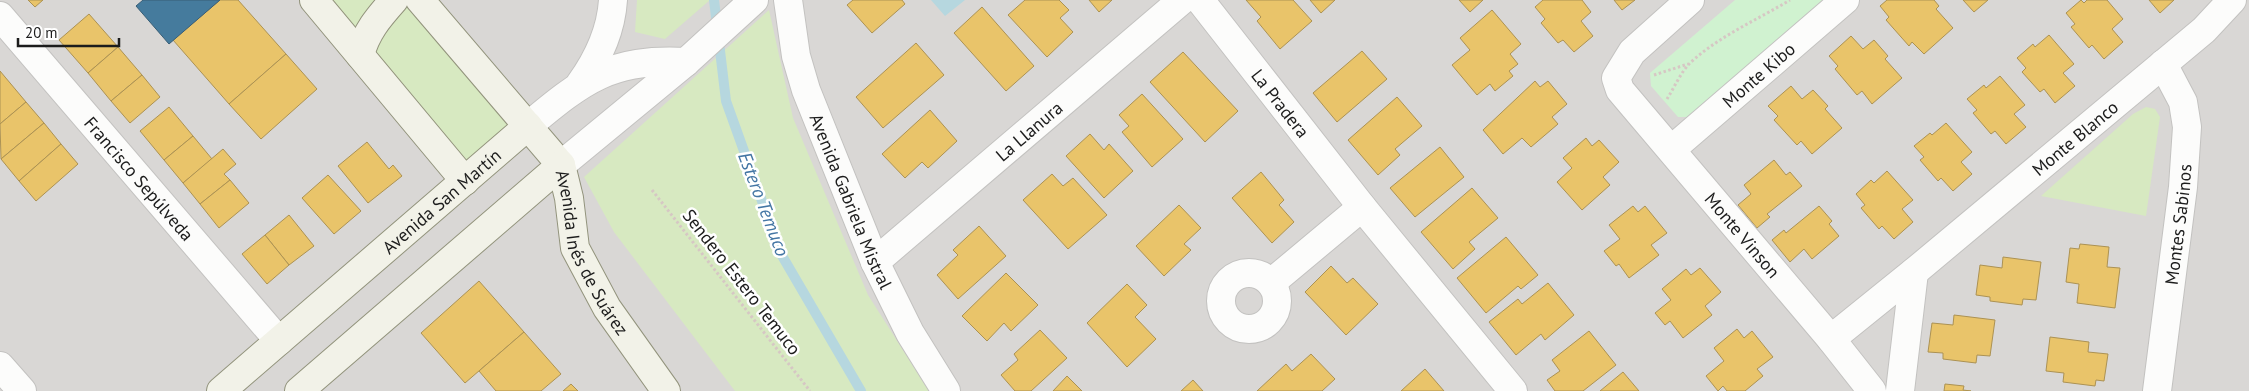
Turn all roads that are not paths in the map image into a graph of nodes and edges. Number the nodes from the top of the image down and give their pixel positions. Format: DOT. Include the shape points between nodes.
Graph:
graph roads {
  1 [pos="314,0"];
  2 [pos="394,0"];
  3 [pos="420,0"];
  4 [pos="613,0"];
  5 [pos="788,0"];
  6 [pos="1182,0"];
  7 [pos="1200,0"];
  8 [pos="1690,0"];
  9 [pos="1845,0"];
  10 [pos="2232,0"];
  11 [pos="753,1"];
  12 [pos="0,16"];
  13 [pos="360,55"];
  14 [pos="686,62"];
  15 [pos="2163,64"];
  16 [pos="580,84"];
  17 [pos="528,126"];
  18 [pos="1672,150"];
  19 [pos="561,165"];
  20 [pos="465,181"];
  21 [pos="1362,207"];
  22 [pos="875,262"];
  23 [pos="1914,272"];
  24 [pos="1271,283"];
  25 [pos="1831,339"];
  26 [pos="278,341"];
  27 [pos="0,366"];
  28 [pos="22,391"];
  29 [pos="221,391"];
  30 [pos="299,391"];
  31 [pos="666,391"];
  32 [pos="946,391"];
  33 [pos="1513,391"];
  34 [pos="1872,391"];
  35 [pos="1900,391"];
  36 [pos="2157,391"];
  1 -- 13 [label="main road"];
  2 -- 13 [label="main road" via="364,39"];
  3 -- 17 [label="main road, Avenida Inés de Suárez"];
  4 -- 16 [label="street" via="605,39 595,63"];
  5 -- 22 [label="street, Avenida Gabriela Mistral" via="796,56 806,90"];
  6 -- 22 [label="street, La Llanura"];
  7 -- 21 [label="street, La Pradera"];
  8 -- 18 [label="street, Monte Vinson" via="1632,52 1616,78 1620,90"];
  9 -- 18 [label="street, Monte Kibo"];
  10 -- 15 [label="street, Monte Blanco" via="2204,30"];
  11 -- 14 [label="street"];
  12 -- 26 [label="street, Francisco Sepúlveda"];
  13 -- 20 [label="main road"];
  14 -- 16 [label="street, Avenida San Martín" via="638,63"];
  14 -- 19 [label="street"];
  15 -- 23 [label="street, Monte Blanco"];
  15 -- 36 [label="street, Montes Sabinos" via="2183,102 2187,127 2183,187"];
  16 -- 17 [label="street, Avenida San Martín"];
  17 -- 19 [label="main road, Avenida Inés de Suárez"];
  17 -- 20 [label="main road, Avenida San Martín"];
  18 -- 25 [label="street, Monte Vinson"];
  19 -- 30 [label="main road"];
  19 -- 31 [label="main road, Avenida Inés de Suárez" via="576,248 607,308"];
  20 -- 26 [label="main road, Avenida San Martín"];
  21 -- 24 [label="street"];
  21 -- 33 [label="street, La Pradera"];
  22 -- 32 [label="street, Avenida Gabriela Mistral" via="910,333"];
  23 -- 25 [label="street, Monte Blanco"];
  23 -- 35 [label="street"];
  25 -- 34 [label="street, Monte Vinson"];
  26 -- 29 [label="main road, Avenida San Martín"];
  27 -- 28 [label="street"];
}
